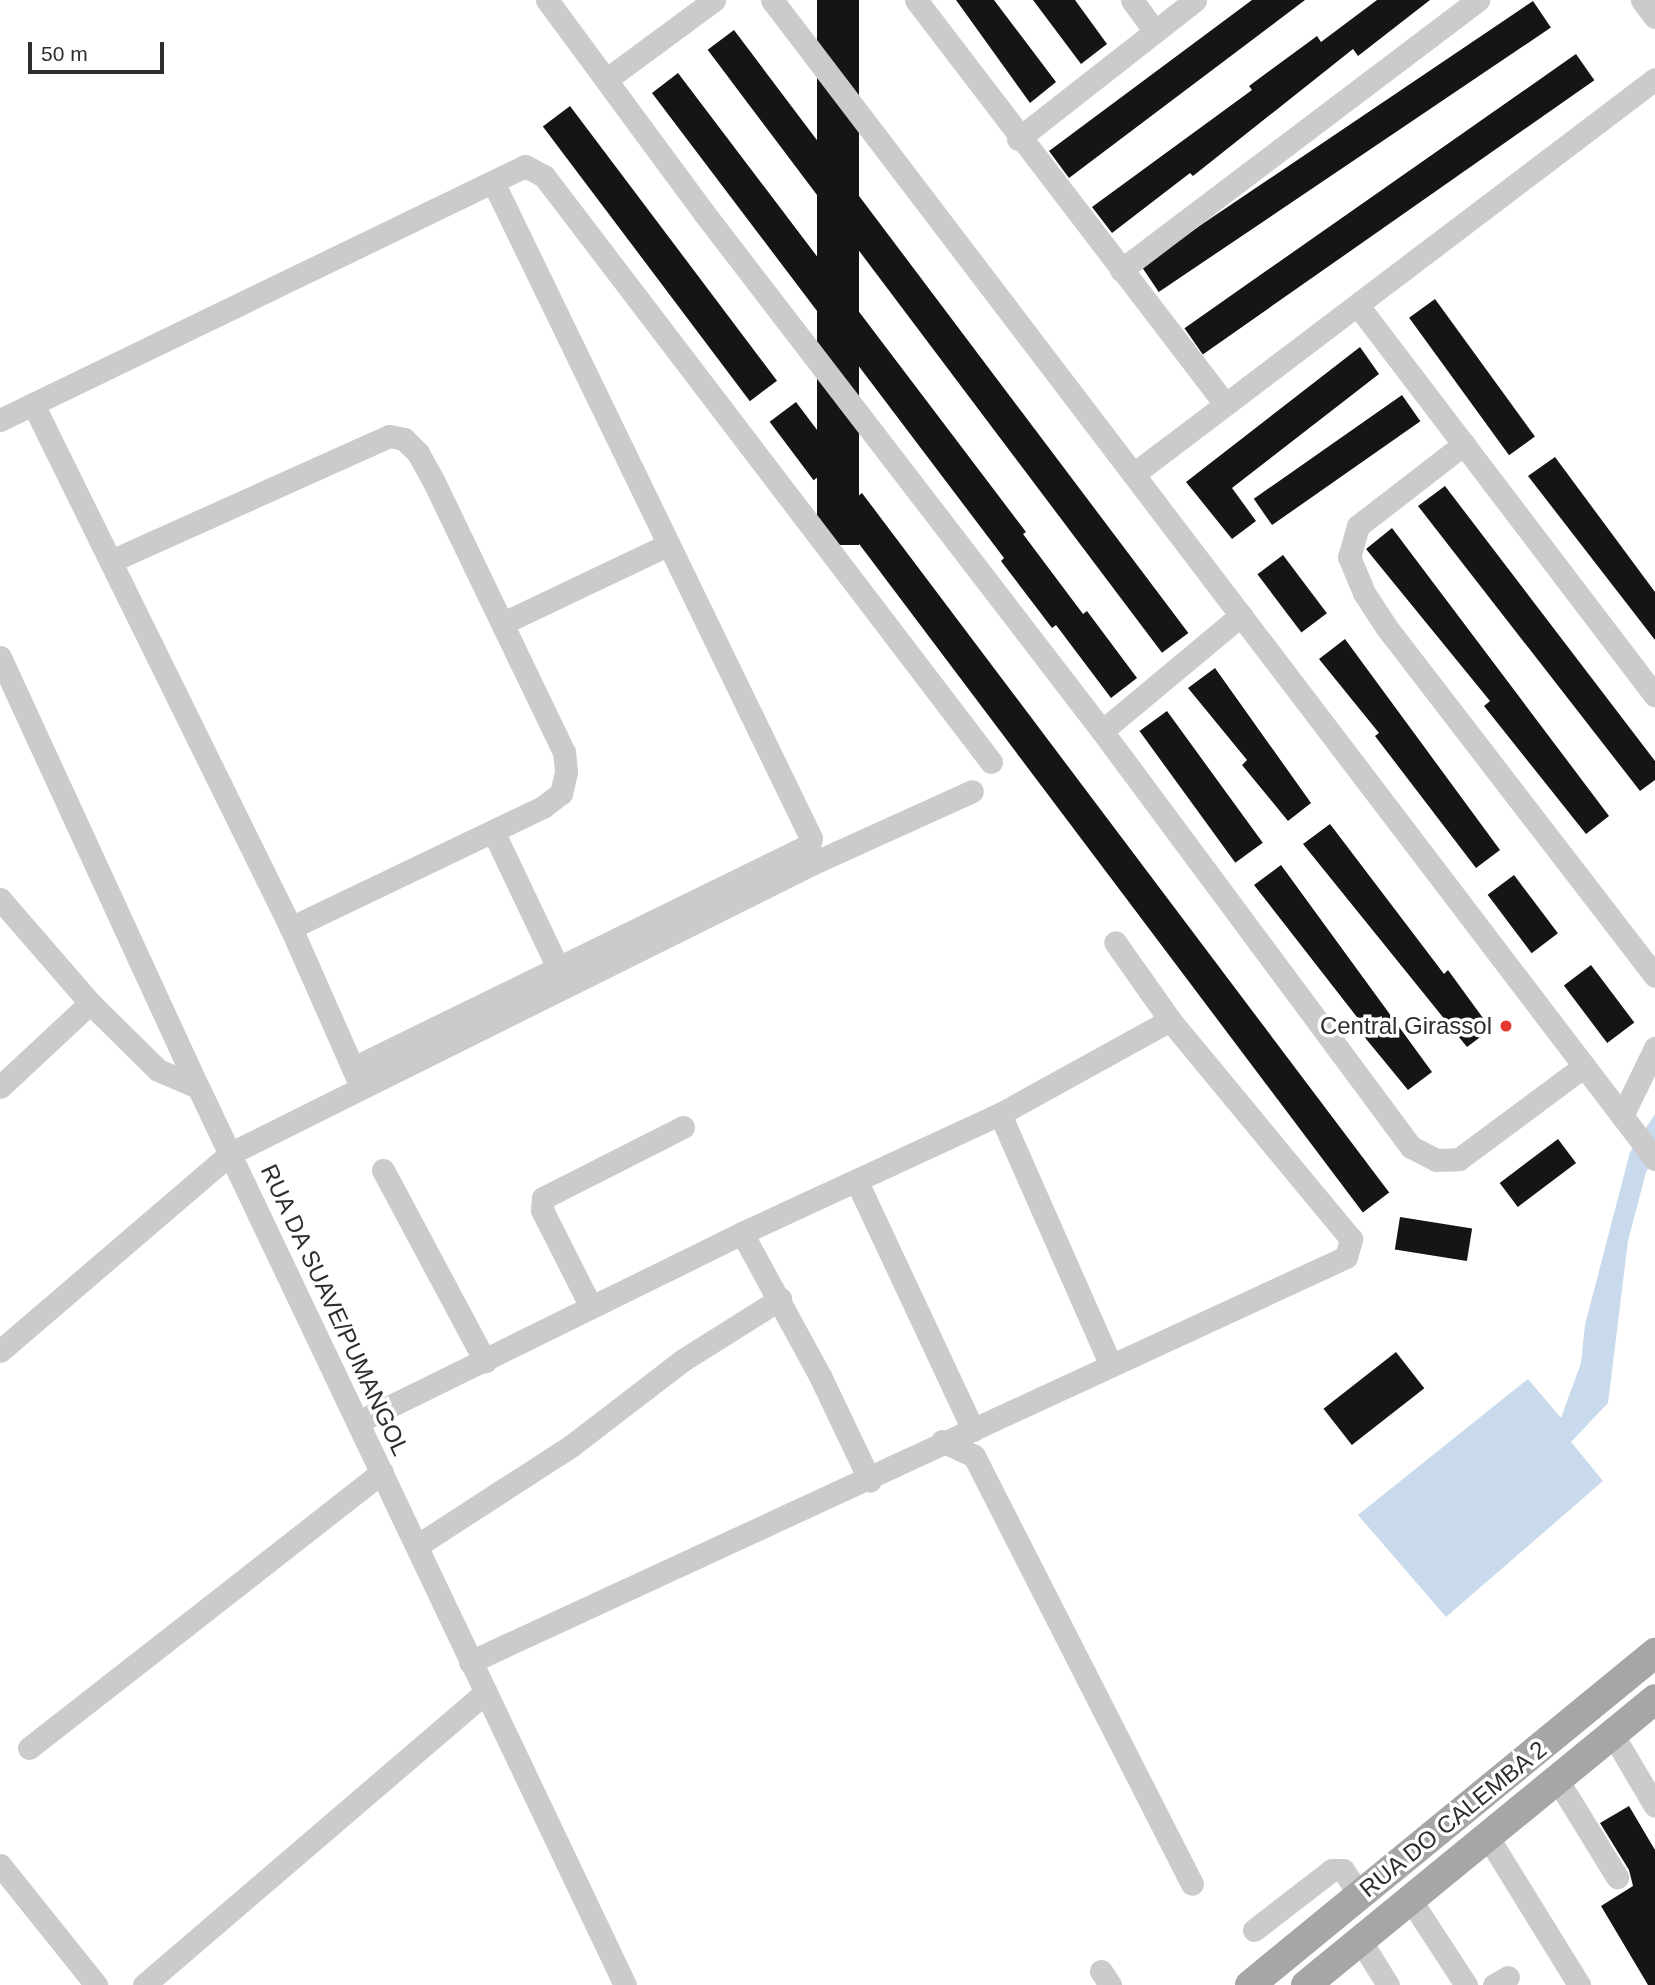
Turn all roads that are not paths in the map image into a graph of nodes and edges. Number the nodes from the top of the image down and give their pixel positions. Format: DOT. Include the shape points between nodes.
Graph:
graph roads {
  1 [pos="547,0"];
  2 [pos="714,0"];
  3 [pos="772,0"];
  4 [pos="916,0"];
  5 [pos="1132,0"];
  6 [pos="1195,0"];
  7 [pos="1478,0"];
  8 [pos="1642,0"];
  9 [pos="1655,17"];
  10 [pos="1155,32"];
  11 [pos="607,79"];
  12 [pos="1655,79"];
  13 [pos="1018,139"];
  14 [pos="494,184"];
  15 [pos="1121,270"];
  16 [pos="1359,307"];
  17 [pos="33,404"];
  18 [pos="1226,404"];
  19 [pos="0,420"];
  20 [pos="1464,444"];
  21 [pos="1135,473"];
  22 [pos="667,545"];
  23 [pos="111,561"];
  24 [pos="1241,615"];
  25 [pos="503,622"];
  26 [pos="0,657"];
  27 [pos="1655,695"];
  28 [pos="1102,730"];
  29 [pos="991,762"];
  30 [pos="972,791"];
  31 [pos="493,831"];
  32 [pos="0,899"];
  33 [pos="291,928"];
  34 [pos="1115,942"];
  35 [pos="558,968"];
  36 [pos="1655,976"];
  37 [pos="90,1003"];
  38 [pos="1170,1020"];
  39 [pos="1655,1048"];
  40 [pos="1584,1066"];
  41 [pos="358,1078"];
  42 [pos="0,1087"];
  43 [pos="198,1087"];
  44 [pos="1000,1114"];
  45 [pos="1622,1116"];
  46 [pos="683,1127"];
  47 [pos="231,1153"];
  48 [pos="1655,1159"];
  49 [pos="383,1170"];
  50 [pos="858,1182"];
  51 [pos="742,1233"];
  52 [pos="780,1299"];
  53 [pos="591,1307"];
  54 [pos="0,1351"];
  55 [pos="485,1362"];
  56 [pos="1110,1363"];
  57 [pos="358,1422"];
  58 [pos="973,1430"];
  59 [pos="942,1441"];
  60 [pos="382,1472"];
  61 [pos="870,1481"];
  62 [pos="418,1545"];
  63 [pos="1655,1653"];
  64 [pos="470,1662"];
  65 [pos="486,1692"];
  66 [pos="1655,1699"];
  67 [pos="1613,1735"];
  68 [pos="29,1748"];
  69 [pos="1558,1781"];
  70 [pos="1655,1806"];
  71 [pos="1489,1839"];
  72 [pos="0,1864"];
  73 [pos="1617,1877"];
  74 [pos="1192,1884"];
  75 [pos="1360,1895"];
  76 [pos="1410,1899"];
  77 [pos="1254,1930"];
  78 [pos="1360,1940"];
  79 [pos="96,1985"];
  80 [pos="144,1985"];
  81 [pos="625,1985"];
  82 [pos="1250,1985"];
  83 [pos="1306,1985"];
  84 [pos="1388,1985"];
  85 [pos="1466,1985"];
  86 [pos="1579,1985"];
  1 -- 11 [label="street"];
  2 -- 11 [label="street"];
  3 -- 21 [label="street"];
  4 -- 13 [label="street"];
  5 -- 10 [label="street"];
  6 -- 10 [label="street"];
  7 -- 15 [label="street"];
  8 -- 9 [label="street"];
  10 -- 13 [label="street"];
  11 -- 28 [label="street" via="704,213"];
  12 -- 16 [label="street"];
  13 -- 15 [label="street"];
  14 -- 17 [label="street"];
  14 -- 22 [label="street"];
  14 -- 29 [label="street" via="526,166 544,176"];
  15 -- 18 [label="street"];
  16 -- 18 [label="street"];
  16 -- 20 [label="street"];
  17 -- 19 [label="street"];
  17 -- 23 [label="street"];
  18 -- 21 [label="street"];
  20 -- 27 [label="street"];
  20 -- 36 [label="street" via="1358,526 1349,557 1364,593 1387,628"];
  21 -- 24 [label="street"];
  22 -- 25 [label="street"];
  22 -- 35 [label="street" via="811,838 809,845"];
  23 -- 25 [label="street" via="389,436 404,439 418,453"];
  23 -- 33 [label="street"];
  24 -- 28 [label="street"];
  24 -- 40 [label="street"];
  25 -- 31 [label="street" via="564,752 566,772 561,793"];
  26 -- 43 [label="street, RUA DA SUAVE/PUMANGOL"];
  28 -- 40 [label="street" via="1402,1136 1421,1155 1459,1159"];
  30 -- 41 [label="street"];
  31 -- 33 [label="street"];
  31 -- 35 [label="street"];
  32 -- 37 [label="street"];
  33 -- 41 [label="street"];
  34 -- 38 [label="street"];
  35 -- 41 [label="street"];
  37 -- 42 [label="street"];
  37 -- 43 [label="street" via="165,1076"];
  38 -- 44 [label="street"];
  38 -- 56 [label="street" via="1351,1239 1351,1249 1346,1257"];
  39 -- 45 [label="street"];
  40 -- 45 [label="street"];
  41 -- 47 [label="street"];
  43 -- 47 [label="street, RUA DA SUAVE/PUMANGOL"];
  44 -- 50 [label="street"];
  44 -- 56 [label="street"];
  45 -- 48 [label="street"];
  46 -- 53 [label="street" via="543,1198 542,1210"];
  47 -- 54 [label="street"];
  47 -- 57 [label="street, RUA DA SUAVE/PUMANGOL"];
  49 -- 55 [label="street"];
  50 -- 51 [label="street"];
  50 -- 58 [label="street"];
  51 -- 52 [label="street"];
  51 -- 53 [label="street"];
  52 -- 61 [label="street"];
  52 -- 62 [label="street" via="683,1360 571,1446"];
  53 -- 55 [label="street"];
  55 -- 57 [label="street"];
  56 -- 58 [label="street"];
  57 -- 60 [label="street, RUA DA SUAVE/PUMANGOL"];
  58 -- 59 [label="street"];
  59 -- 61 [label="street"];
  59 -- 74 [label="street" via="974,1456"];
  60 -- 62 [label="street, RUA DA SUAVE/PUMANGOL"];
  60 -- 68 [label="street"];
  61 -- 64 [label="street"];
  62 -- 64 [label="street, RUA DA SUAVE/PUMANGOL"];
  63 -- 75 [label="main road, RUA DO CALEMBA 2"];
  64 -- 65 [label="street, RUA DA SUAVE/PUMANGOL"];
  65 -- 80 [label="street"];
  65 -- 81 [label="street, RUA DA SUAVE/PUMANGOL"];
  66 -- 67 [label="main road, RUA DO CALEMBA 2"];
  67 -- 69 [label="main road, RUA DO CALEMBA 2"];
  67 -- 70 [label="street"];
  69 -- 71 [label="main road, RUA DO CALEMBA 2"];
  69 -- 73 [label="street"];
  71 -- 76 [label="main road, RUA DO CALEMBA 2"];
  71 -- 86 [label="street"];
  72 -- 79 [label="street"];
  75 -- 77 [label="street" via="1343,1870 1332,1870"];
  75 -- 82 [label="main road, RUA DO CALEMBA 2"];
  76 -- 78 [label="main road, RUA DO CALEMBA 2"];
  76 -- 85 [label="street"];
  78 -- 83 [label="main road, RUA DO CALEMBA 2"];
  78 -- 84 [label="street"];
}
